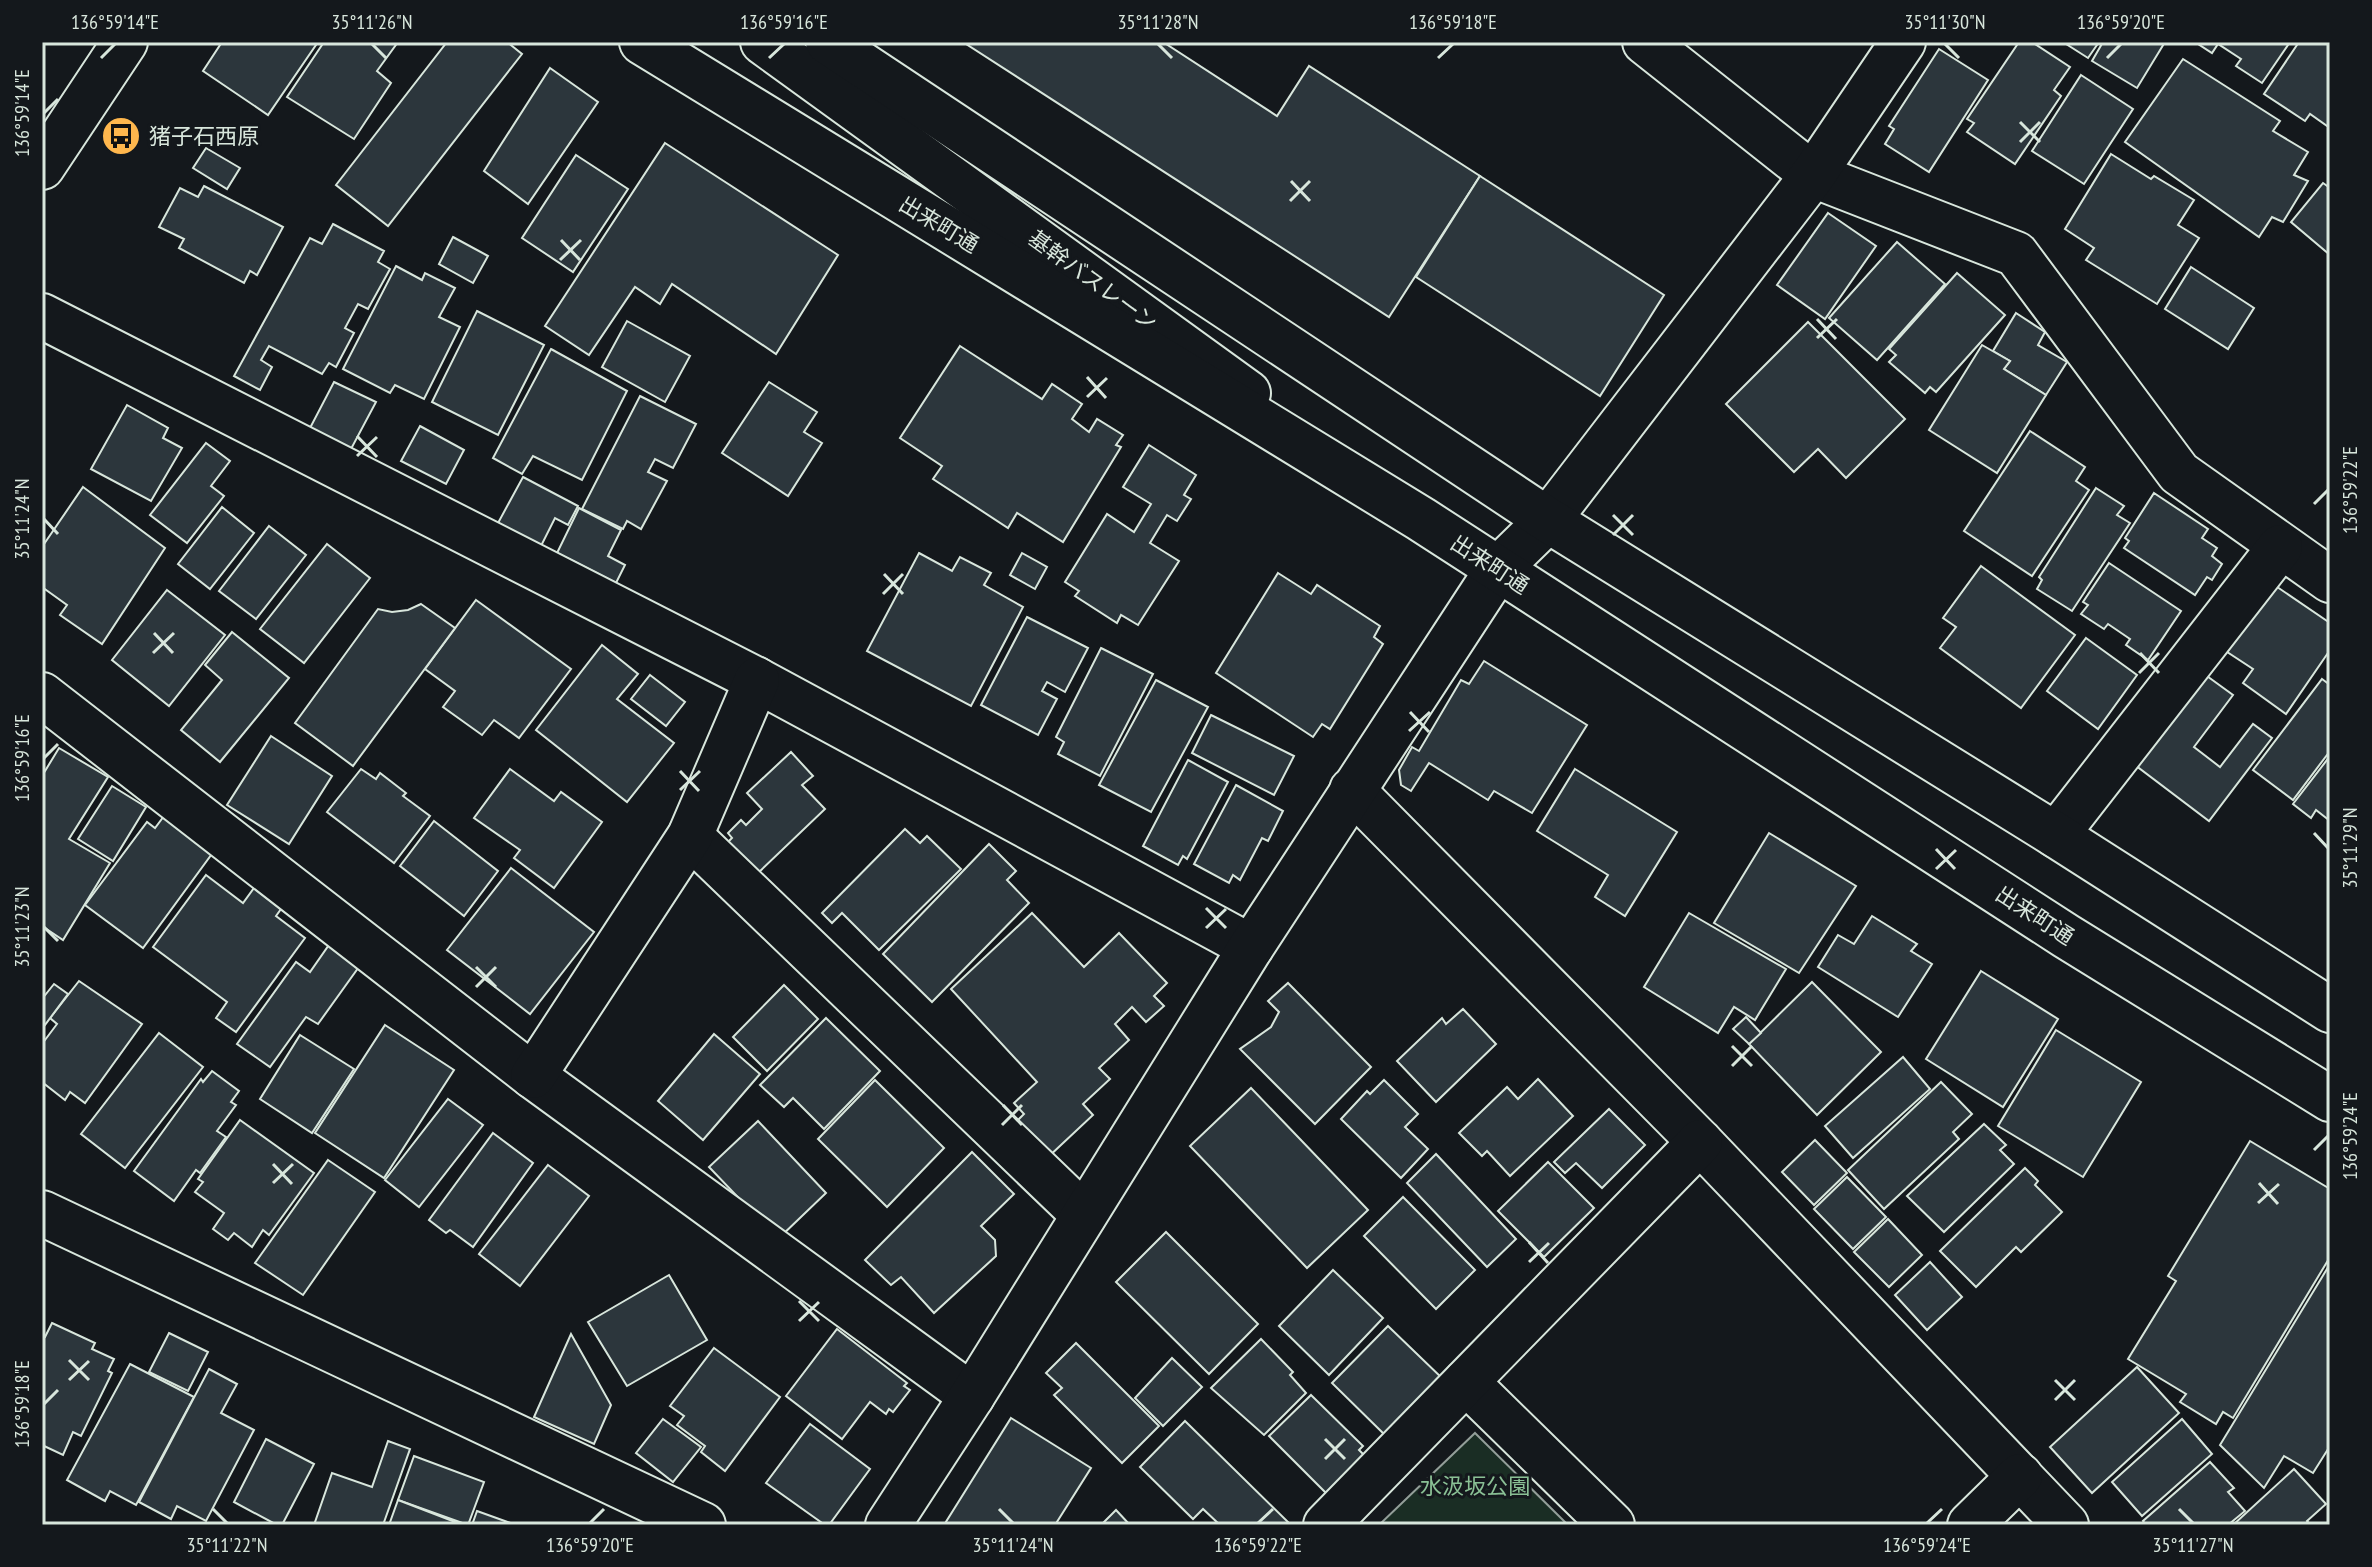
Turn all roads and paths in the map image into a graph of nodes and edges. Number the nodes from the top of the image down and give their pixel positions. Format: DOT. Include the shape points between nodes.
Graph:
graph roads {
  1 [pos="125,42"];
  2 [pos="642,42"];
  3 [pos="763,42"];
  4 [pos="828,42"];
  5 [pos="1645,42"];
  6 [pos="1903,42"];
  7 [pos="42,167"];
  8 [pos="1813,175"];
  9 [pos="42,316"];
  10 [pos="1421,519"];
  11 [pos="1548,520"];
  12 [pos="2280,547"];
  13 [pos="1498,569"];
  14 [pos="2330,580"];
  15 [pos="757,680"];
  16 [pos="42,695"];
  17 [pos="1352,790"];
  18 [pos="2056,835"];
  19 [pos="690,836"];
  20 [pos="1251,947"];
  21 [pos="2330,1010"];
  22 [pos="533,1076"];
  23 [pos="2330,1099"];
  24 [pos="1700,1142"];
  25 [pos="42,1213"];
  26 [pos="1084,1215"];
  27 [pos="1466,1382"];
  28 [pos="972,1396"];
  29 [pos="2020,1476"];
  30 [pos="703,1525"];
  31 [pos="888,1525"];
  32 [pos="1326,1525"];
  33 [pos="1612,1525"];
  34 [pos="1970,1525"];
  35 [pos="2066,1525"];
  1 -- 7 [label="street"];
  2 -- 10 [label="street, 出来町通"];
  3 -- 10 [label="street, 基幹バスレーン"];
  4 -- 11 [label="street"];
  5 -- 8 [label="street"];
  6 -- 8 [label="street"];
  8 -- 11 [label="street"];
  8 -- 12 [label="street" via="2016,254 2179,473"];
  9 -- 15 [label="street"];
  10 -- 13 [label="street, 出来町通"];
  11 -- 13 [label="street"];
  11 -- 18 [label="street"];
  12 -- 14 [label="street"];
  12 -- 18 [label="street"];
  13 -- 17 [label="street"];
  13 -- 23 [label="street, 出来町通"];
  15 -- 19 [label="street"];
  15 -- 20 [label="street"];
  16 -- 22 [label="street"];
  17 -- 20 [label="street"];
  17 -- 24 [label="street"];
  18 -- 21 [label="street"];
  19 -- 22 [label="street"];
  19 -- 26 [label="street"];
  20 -- 26 [label="street"];
  22 -- 28 [label="street"];
  24 -- 27 [label="street"];
  24 -- 29 [label="street"];
  25 -- 30 [label="street"];
  26 -- 28 [label="street"];
  27 -- 32 [label="street"];
  27 -- 33 [label="street"];
  28 -- 31 [label="street"];
  29 -- 34 [label="street"];
  29 -- 35 [label="street"];
}
